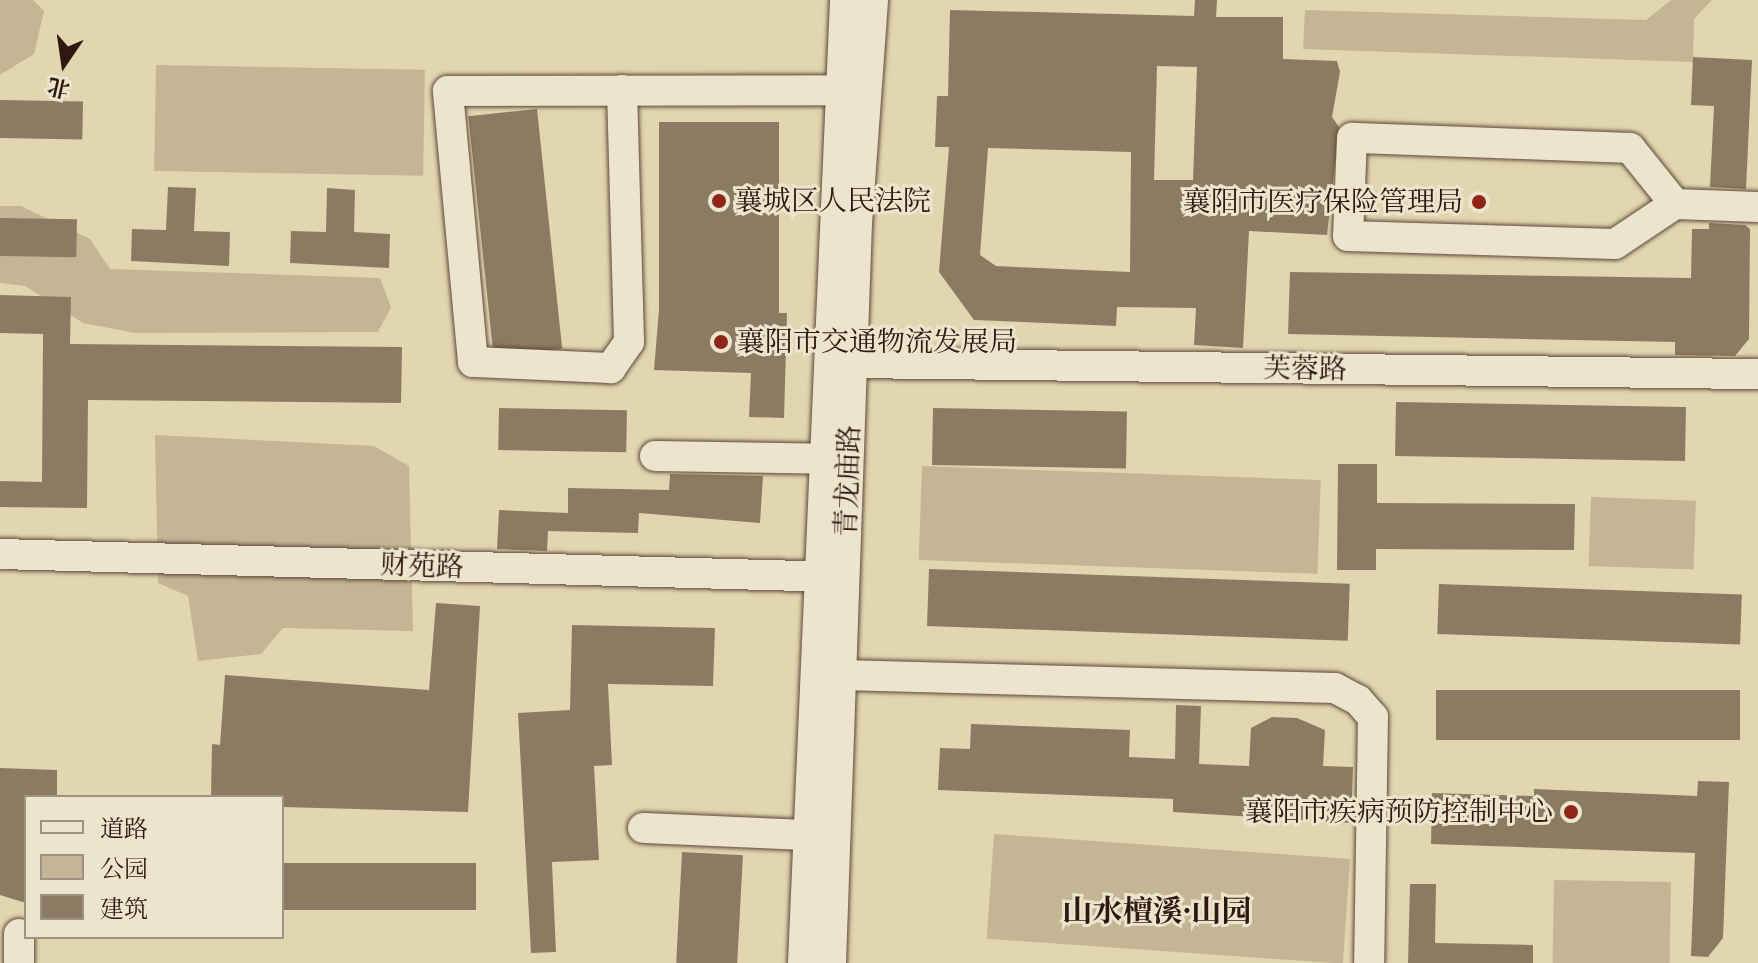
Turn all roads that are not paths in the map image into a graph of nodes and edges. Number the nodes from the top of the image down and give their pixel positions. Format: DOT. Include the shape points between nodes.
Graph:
graph roads {
  1 [pos="845,0"];
  2 [pos="873,0"];
  3 [pos="622,90"];
  4 [pos="853,90"];
  5 [pos="1675,204"];
  6 [pos="1758,207"];
  7 [pos="852,363"];
  8 [pos="1758,374"];
  9 [pos="655,456"];
  10 [pos="836,459"];
  11 [pos="0,554"];
  12 [pos="832,577"];
  13 [pos="841,675"];
  14 [pos="643,828"];
  15 [pos="822,836"];
  16 [pos="803,963"];
  17 [pos="831,963"];
  18 [pos="1369,963"];
  1 -- 4 [label="street, 青龙庙路"];
  2 -- 4 [label="street, 青龙庙路"];
  3 -- 3 [label="street" via="448,91 473,362 611,368 629,342"];
  3 -- 4 [label="street"];
  4 -- 7 [label="street, 青龙庙路"];
  4 -- 10 [label="street, 青龙庙路"];
  5 -- 5 [label="street" via="1630,148 1352,138 1348,236 1615,244"];
  5 -- 6 [label="street"];
  7 -- 8 [label="street, 芙蓉路"];
  7 -- 10 [label="street, 青龙庙路"];
  9 -- 10 [label="street"];
  10 -- 12 [label="street, 青龙庙路"];
  11 -- 12 [label="street, 财苑路"];
  12 -- 13 [label="street, 青龙庙路"];
  12 -- 15 [label="street, 青龙庙路"];
  13 -- 15 [label="street, 青龙庙路"];
  13 -- 18 [label="street" via="1335,688 1358,700 1373,717"];
  14 -- 15 [label="street"];
  15 -- 16 [label="street, 青龙庙路"];
  15 -- 17 [label="street, 青龙庙路"];
}
